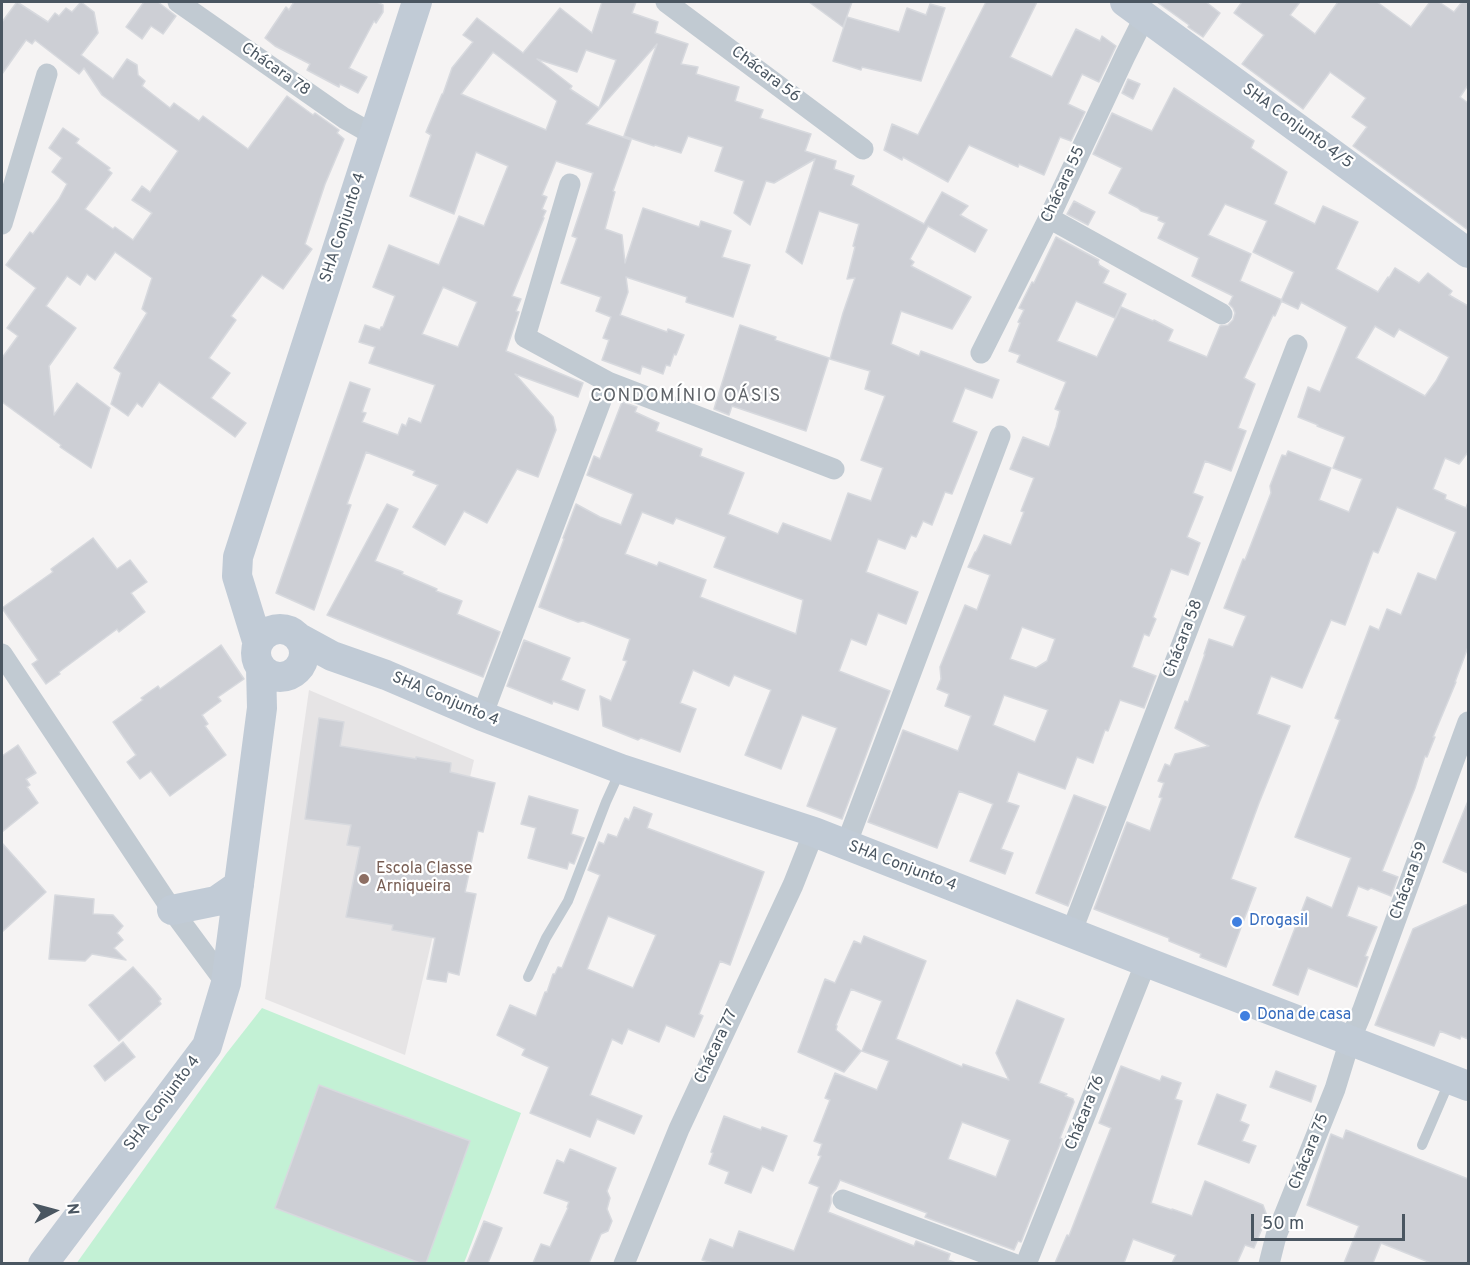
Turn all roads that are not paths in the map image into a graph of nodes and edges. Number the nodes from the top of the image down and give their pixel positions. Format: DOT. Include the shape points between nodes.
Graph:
graph roads {
  1 [pos="178,2"];
  2 [pos="417,2"];
  3 [pos="666,2"];
  4 [pos="1135,9"];
  5 [pos="48,74"];
  6 [pos="374,135"];
  7 [pos="863,149"];
  8 [pos="570,184"];
  9 [pos="1049,218"];
  10 [pos="2,224"];
  11 [pos="1468,253"];
  12 [pos="1222,314"];
  13 [pos="1297,345"];
  14 [pos="981,353"];
  15 [pos="608,382"];
  16 [pos="1000,436"];
  17 [pos="834,469"];
  18 [pos="280,653"];
  19 [pos="2,654"];
  20 [pos="482,716"];
  21 [pos="1468,722"];
  22 [pos="621,769"];
  23 [pos="814,832"];
  24 [pos="846,845"];
  25 [pos="239,885"];
  26 [pos="172,910"];
  27 [pos="1071,933"];
  28 [pos="1146,962"];
  29 [pos="528,977"];
  30 [pos="226,983"];
  31 [pos="1350,1040"];
  32 [pos="1459,1083"];
  33 [pos="1422,1144"];
  34 [pos="843,1200"];
  35 [pos="43,1263"];
  36 [pos="624,1263"];
  37 [pos="1014,1263"];
  38 [pos="1026,1263"];
  39 [pos="1269,1263"];
  1 -- 6 [label="street, Chácara 78"];
  2 -- 6 [label="street, SHA Conjunto 4"];
  3 -- 7 [label="street, Chácara 56"];
  4 -- 9 [label="street, Chácara 55" via="1125,56"];
  4 -- 11 [label="street, SHA Conjunto 4/5"];
  5 -- 10 [label="street"];
  6 -- 18 [label="street, SHA Conjunto 4" via="238,557 237,576 242,594"];
  8 -- 15 [label="street" via="525,337"];
  9 -- 12 [label="street"];
  9 -- 14 [label="street, Chácara 55"];
  13 -- 27 [label="street, Chácara 58"];
  15 -- 17 [label="street"];
  15 -- 20 [label="street"];
  16 -- 24 [label="street"];
  18 -- 20 [label="street, SHA Conjunto 4" via="332,656"];
  18 -- 25 [label="street, SHA Conjunto 4" via="262,708"];
  19 -- 26 [label="street"];
  20 -- 22 [label="street, SHA Conjunto 4"];
  21 -- 31 [label="street, Chácara 59"];
  22 -- 23 [label="street, SHA Conjunto 4"];
  22 -- 29 [label="lane" via="568,901"];
  23 -- 24 [label="street, SHA Conjunto 4"];
  23 -- 36 [label="street, Chácara 77" via="679,1129"];
  24 -- 27 [label="street, SHA Conjunto 4"];
  25 -- 26 [label="street" via="216,901"];
  25 -- 30 [label="street, SHA Conjunto 4"];
  26 -- 30 [label="street"];
  27 -- 28 [label="street, SHA Conjunto 4"];
  28 -- 31 [label="street, SHA Conjunto 4"];
  28 -- 38 [label="street, Chácara 76"];
  30 -- 35 [label="street, SHA Conjunto 4" via="207,1047"];
  31 -- 32 [label="street, SHA Conjunto 4"];
  31 -- 39 [label="street, Chácara 75"];
  32 -- 33 [label="lane"];
  34 -- 37 [label="street"];
}
